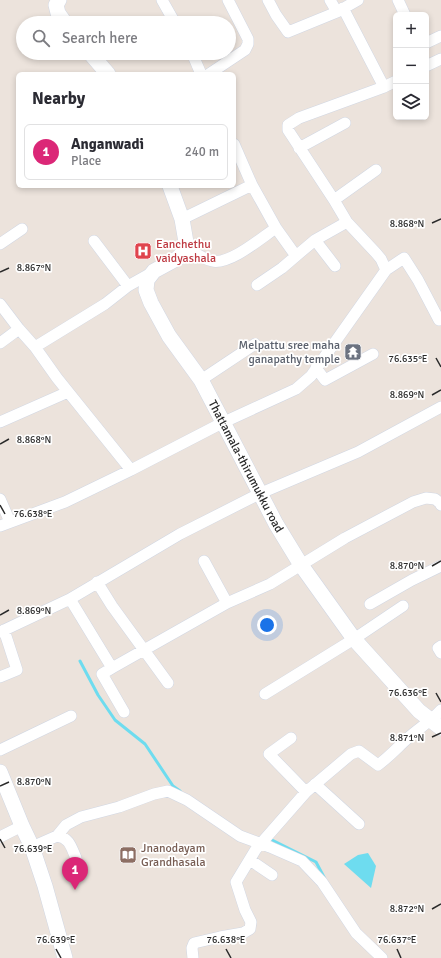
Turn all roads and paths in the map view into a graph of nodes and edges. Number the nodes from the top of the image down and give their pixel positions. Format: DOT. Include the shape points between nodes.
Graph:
graph roads {
  1 [pos="59,0"];
  2 [pos="162,0"];
  3 [pos="228,0"];
  4 [pos="268,0"];
  5 [pos="330,0"];
  6 [pos="358,0"];
  7 [pos="398,0"];
  8 [pos="340,10"];
  9 [pos="404,12"];
  10 [pos="60,16"];
  11 [pos="171,16"];
  12 [pos="441,36"];
  13 [pos="429,42"];
  14 [pos="236,56"];
  15 [pos="441,59"];
  16 [pos="96,60"];
  17 [pos="195,60"];
  18 [pos="230,60"];
  19 [pos="429,65"];
  20 [pos="106,72"];
  21 [pos="200,72"];
  22 [pos="212,72"];
  23 [pos="393,82"];
  24 [pos="384,87"];
  25 [pos="345,123"];
  26 [pos="299,148"];
  27 [pos="236,149"];
  28 [pos="376,170"];
  29 [pos="252,185"];
  30 [pos="171,188"];
  31 [pos="334,200"];
  32 [pos="182,219"];
  33 [pos="346,222"];
  34 [pos="276,228"];
  35 [pos="22,229"];
  36 [pos="315,240"];
  37 [pos="94,241"];
  38 [pos="0,244"];
  39 [pos="186,248"];
  40 [pos="296,256"];
  41 [pos="335,266"];
  42 [pos="386,270"];
  43 [pos="154,271"];
  44 [pos="257,284"];
  45 [pos="128,286"];
  46 [pos="0,304"];
  47 [pos="439,320"];
  48 [pos="19,329"];
  49 [pos="0,343"];
  50 [pos="255,344"];
  51 [pos="35,347"];
  52 [pos="373,354"];
  53 [pos="316,368"];
  54 [pos="201,380"];
  55 [pos="68,392"];
  56 [pos="441,407"];
  57 [pos="0,422"];
  58 [pos="222,423"];
  59 [pos="131,470"];
  60 [pos="261,493"];
  61 [pos="0,499"];
  62 [pos="441,505"];
  63 [pos="5,524"];
  64 [pos="204,561"];
  65 [pos="301,565"];
  66 [pos="441,566"];
  67 [pos="98,582"];
  68 [pos="70,599"];
  69 [pos="227,603"];
  70 [pos="370,604"];
  71 [pos="403,606"];
  72 [pos="2,631"];
  73 [pos="354,639"];
  74 [pos="441,646"];
  75 [pos="143,650"];
  76 [pos="441,653"];
  77 [pos="112,668"];
  78 [pos="0,677"];
  79 [pos="168,683"];
  80 [pos="265,694"];
  81 [pos="124,712"];
  82 [pos="71,716"];
  83 [pos="438,720"];
  84 [pos="291,738"];
  85 [pos="0,750"];
  86 [pos="0,772"];
  87 [pos="315,784"];
  88 [pos="306,792"];
  89 [pos="359,824"];
  90 [pos="22,826"];
  91 [pos="57,836"];
  92 [pos="0,837"];
  93 [pos="262,844"];
  94 [pos="32,847"];
  95 [pos="76,858"];
  96 [pos="250,860"];
  97 [pos="272,875"];
  98 [pos="65,958"];
  99 [pos="193,958"];
  100 [pos="382,958"];
  1 -- 10 [label="street" via="56,5"];
  2 -- 11 [label="street"];
  3 -- 14 [label="street" via="248,39 245,50"];
  4 -- 8 [label="street" via="288,32"];
  5 -- 8 [label="street"];
  6 -- 8 [label="street"];
  7 -- 9 [label="street"];
  8 -- 24 [label="street"];
  12 -- 13 [label="street"];
  15 -- 19 [label="street"];
  16 -- 20 [label="street"];
  17 -- 21 [label="street"];
  18 -- 22 [label="street"];
  23 -- 24 [label="street"];
  24 -- 26 [label="street" via="294,120 288,125 288,130"];
  25 -- 26 [label="street"];
  26 -- 31 [label="street"];
  27 -- 29 [label="street"];
  28 -- 31 [label="street"];
  29 -- 32 [label="street"];
  29 -- 34 [label="street"];
  30 -- 32 [label="street"];
  31 -- 33 [label="street"];
  32 -- 39 [label="street"];
  33 -- 36 [label="street"];
  33 -- 42 [label="street" via="376,253"];
  34 -- 39 [label="street" via="230,258 219,262 210,261"];
  34 -- 40 [label="street"];
  35 -- 38 [label="street"];
  36 -- 40 [label="street"];
  36 -- 41 [label="street"];
  37 -- 45 [label="street"];
  39 -- 43 [label="street" via="178,258"];
  40 -- 44 [label="street"];
  42 -- 47 [label="street" via="404,258"];
  42 -- 53 [label="street"];
  43 -- 45 [label="street"];
  43 -- 54 [label="street, Thattamala-thirumukku road" via="147,280 146,290 151,303 169,336"];
  45 -- 51 [label="street" via="105,304"];
  46 -- 48 [label="street"];
  48 -- 49 [label="street"];
  48 -- 51 [label="street"];
  50 -- 54 [label="street"];
  51 -- 55 [label="street"];
  52 -- 53 [label="street" via="325,380"];
  53 -- 58 [label="street" via="296,389"];
  54 -- 58 [label="street, Thattamala-thirumukku road"];
  55 -- 57 [label="street"];
  55 -- 59 [label="street"];
  56 -- 60 [label="street" via="358,452"];
  58 -- 59 [label="street"];
  58 -- 60 [label="street, Thattamala-thirumukku road"];
  59 -- 63 [label="street" via="65,502"];
  60 -- 65 [label="street, Thattamala-thirumukku road"];
  60 -- 67 [label="street" via="180,534"];
  61 -- 63 [label="street"];
  62 -- 65 [label="street" via="440,502 426,498 413,502"];
  64 -- 69 [label="street"];
  65 -- 69 [label="street" via="270,584"];
  65 -- 73 [label="street, Thattamala-thirumukku road"];
  66 -- 70 [label="street"];
  67 -- 68 [label="street"];
  67 -- 75 [label="street"];
  68 -- 72 [label="street"];
  68 -- 77 [label="street"];
  69 -- 75 [label="street"];
  71 -- 73 [label="street"];
  72 -- 78 [label="street" via="17,670"];
  73 -- 80 [label="street"];
  73 -- 83 [label="street, Thattamala-thirumukku road" via="419,710"];
  74 -- 76 [label="street" via="438,648"];
  75 -- 77 [label="street"];
  75 -- 79 [label="street"];
  77 -- 81 [label="street" via="102,674"];
  82 -- 85 [label="street"];
  83 -- 87 [label="street" via="409,737 378,765 359,751 351,754"];
  84 -- 88 [label="street" via="269,754"];
  86 -- 90 [label="street"];
  87 -- 88 [label="street"];
  87 -- 89 [label="street"];
  88 -- 93 [label="street"];
  90 -- 92 [label="street"];
  90 -- 94 [label="street"];
  91 -- 93 [label="street" via="66,825 81,817 168,791 187,800 240,836"];
  91 -- 94 [label="street"];
  91 -- 95 [label="street" via="69,842"];
  93 -- 96 [label="street"];
  93 -- 100 [label="street" via="308,866 322,882 356,933"];
  94 -- 98 [label="street"];
  96 -- 97 [label="street"];
  96 -- 99 [label="street" via="236,882 251,922 250,929 243,933 194,943"];
}
